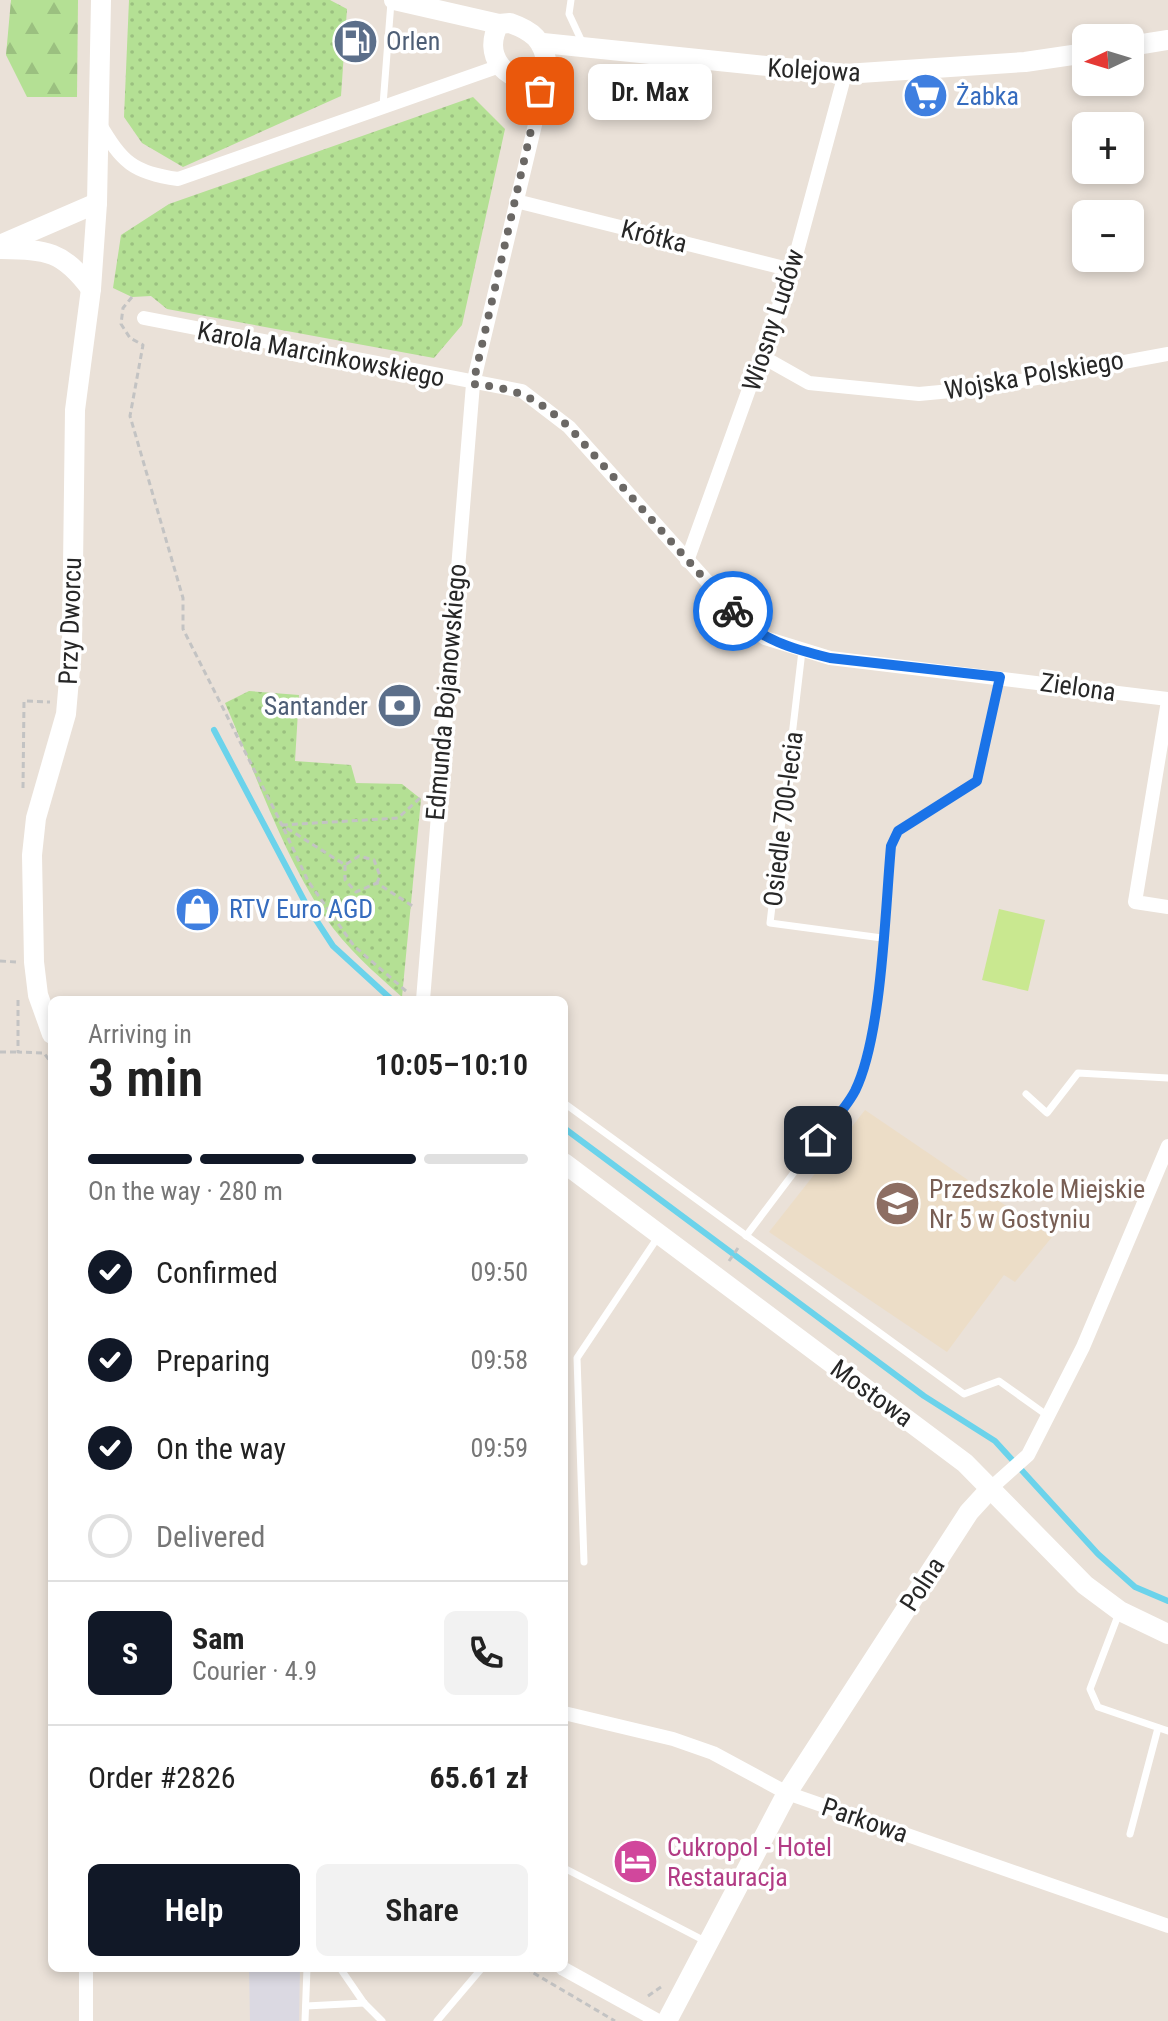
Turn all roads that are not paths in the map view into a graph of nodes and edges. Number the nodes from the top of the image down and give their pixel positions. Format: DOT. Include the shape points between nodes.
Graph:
graph roads {
  1 [pos="101,0"];
  2 [pos="393,0"];
  3 [pos="571,0"];
  4 [pos="499,24"];
  5 [pos="1168,40"];
  6 [pos="543,43"];
  7 [pos="1144,44"];
  8 [pos="586,49"];
  9 [pos="1072,55"];
  10 [pos="500,66"];
  11 [pos="845,74"];
  12 [pos="539,79"];
  13 [pos="383,108"];
  14 [pos="99,123"];
  15 [pos="516,201"];
  16 [pos="97,203"];
  17 [pos="0,247"];
  18 [pos="792,270"];
  19 [pos="91,289"];
  20 [pos="144,318"];
  21 [pos="1168,354"];
  22 [pos="763,357"];
  23 [pos="473,384"];
  24 [pos="687,561"];
  25 [pos="802,651"];
  26 [pos="1000,677"];
  27 [pos="1168,700"];
  28 [pos="1168,907"];
  29 [pos="882,938"];
  30 [pos="423,996"];
  31 [pos="48,1023"];
  32 [pos="1168,1078"];
  33 [pos="1026,1094"];
  34 [pos="568,1106"];
  35 [pos="1168,1146"];
  36 [pos="568,1166"];
  37 [pos="660,1236"];
  38 [pos="744,1239"];
  39 [pos="1048,1416"];
  40 [pos="996,1484"];
  41 [pos="584,1562"];
  42 [pos="1120,1611"];
  43 [pos="1168,1634"];
  44 [pos="568,1714"];
  45 [pos="1158,1728"];
  46 [pos="1168,1731"];
  47 [pos="787,1793"];
  48 [pos="1130,1834"];
  49 [pos="568,1870"];
  50 [pos="1168,1926"];
  51 [pos="707,1942"];
  52 [pos="568,1971"];
  53 [pos="86,1972"];
  54 [pos="307,1972"];
  55 [pos="343,1972"];
  56 [pos="479,1972"];
  57 [pos="364,2003"];
  58 [pos="306,2006"];
  59 [pos="86,2021"];
  60 [pos="305,2021"];
  61 [pos="382,2021"];
  62 [pos="437,2021"];
  63 [pos="658,2021"];
  64 [pos="667,2021"];
  1 -- 14 [label="street"];
  2 -- 4 [label="street"];
  2 -- 13 [label="lane"];
  3 -- 8 [label="lane" via="569,14"];
  4 -- 6 [label="street" via="526,28"];
  4 -- 10 [label="street" via="491,50"];
  5 -- 7 [label="street"];
  6 -- 8 [label="street, Kolejowa"];
  6 -- 12 [label="street" via="547,64"];
  8 -- 11 [label="street, Kolejowa"];
  9 -- 11 [label="street, Kolejowa"];
  10 -- 12 [label="street" via="530,81"];
  10 -- 13 [label="street"];
  11 -- 18 [label="street, Wiosny Ludów"];
  12 -- 15 [label="street, Karola Marcinkowskiego" via="539,108"];
  13 -- 14 [label="street" via="178,179 132,167"];
  14 -- 16 [label="street"];
  15 -- 18 [label="street, Krótka"];
  15 -- 23 [label="street, Karola Marcinkowskiego"];
  16 -- 17 [label="street"];
  16 -- 19 [label="street, Przy Dworcu"];
  17 -- 19 [label="street" via="61,257"];
  18 -- 22 [label="street, Wiosny Ludów"];
  19 -- 31 [label="street, Przy Dworcu" via="75,410 66,714 36,818 32,855 35,973"];
  20 -- 23 [label="street, Karola Marcinkowskiego"];
  21 -- 22 [label="street, Wojska Polskiego" via="983,388 919,394 809,383"];
  22 -- 24 [label="street, Wiosny Ludów"];
  23 -- 24 [label="street, Zielona" via="522,391 546,407"];
  23 -- 30 [label="street, Edmunda Bojanowskiego"];
  24 -- 25 [label="street, Zielona" via="746,625"];
  25 -- 26 [label="street, Zielona"];
  25 -- 29 [label="lane, Osiedle 700-lecia" via="770,923"];
  26 -- 27 [label="street, Zielona"];
  26 -- 29 [label="lane" via="977,781 898,831 891,846"];
  27 -- 28 [label="street" via="1135,902"];
  29 -- 38 [label="lane" via="872,1025 854,1093"];
  32 -- 33 [label="lane" via="1078,1073 1047,1113"];
  34 -- 38 [label="lane"];
  35 -- 39 [label="street, Polna"];
  36 -- 37 [label="street, Mostowa"];
  37 -- 40 [label="street, Mostowa"];
  37 -- 41 [label="lane" via="577,1358"];
  38 -- 39 [label="lane" via="964,1394 999,1381"];
  39 -- 40 [label="street, Polna" via="1028,1455"];
  40 -- 42 [label="street, Mostowa" via="1085,1585"];
  40 -- 47 [label="street, Polna" via="969,1512"];
  42 -- 43 [label="street, Mostowa"];
  42 -- 45 [label="lane" via="1090,1689 1098,1707"];
  44 -- 47 [label="street, Parkowa" via="713,1753"];
  45 -- 46 [label="lane"];
  45 -- 48 [label="lane"];
  47 -- 50 [label="street, Parkowa"];
  47 -- 51 [label="street, Polna"];
  49 -- 51 [label="lane"];
  51 -- 64 [label="street, Polna"];
  52 -- 63 [label="street"];
  53 -- 59 [label="street"];
  54 -- 58 [label="lane"];
  55 -- 57 [label="lane"];
  56 -- 62 [label="lane"];
  57 -- 58 [label="lane"];
  57 -- 61 [label="lane"];
  58 -- 60 [label="lane"];
}
